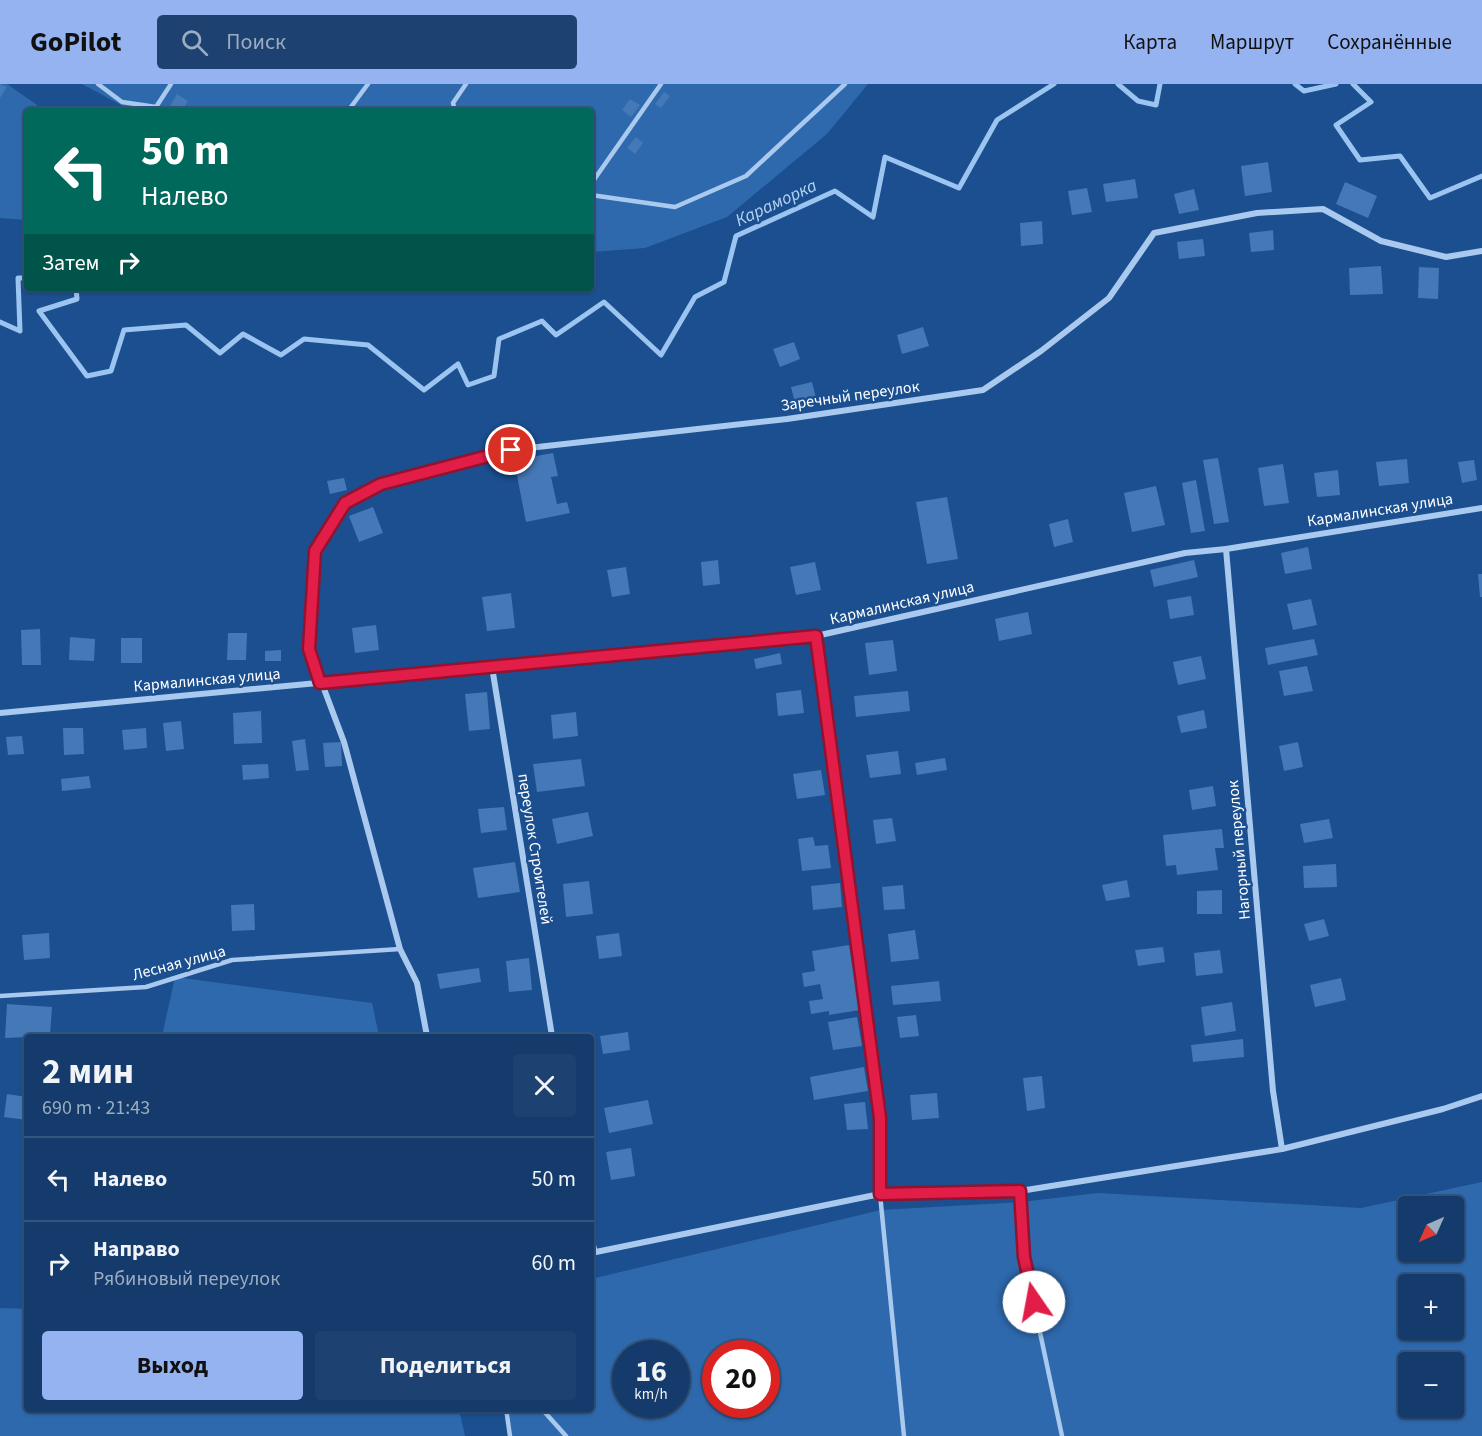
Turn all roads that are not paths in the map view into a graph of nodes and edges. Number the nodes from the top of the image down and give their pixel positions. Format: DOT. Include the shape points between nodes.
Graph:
graph roads {
  1 [pos="98,84"];
  2 [pos="171,84"];
  3 [pos="368,84"];
  4 [pos="466,84"];
  5 [pos="661,84"];
  6 [pos="845,84"];
  7 [pos="350,108"];
  8 [pos="454,108"];
  9 [pos="594,180"];
  10 [pos="594,195"];
  11 [pos="1482,252"];
  12 [pos="1482,508"];
  13 [pos="1226,549"];
  14 [pos="816,636"];
  15 [pos="492,667"];
  16 [pos="320,683"];
  17 [pos="0,713"];
  18 [pos="400,949"];
  19 [pos="0,996"];
  20 [pos="427,1034"];
  21 [pos="552,1034"];
  22 [pos="1482,1096"];
  23 [pos="1282,1149"];
  24 [pos="1020,1191"];
  25 [pos="880,1194"];
  26 [pos="594,1253"];
  27 [pos="507,1412"];
  28 [pos="545,1412"];
  29 [pos="510,1436"];
  30 [pos="566,1436"];
  31 [pos="904,1436"];
  32 [pos="1062,1436"];
  1 -- 2 [label="lane" via="122,102 156,107"];
  3 -- 7 [label="lane"];
  4 -- 8 [label="lane" via="453,103"];
  5 -- 9 [label="lane"];
  6 -- 10 [label="lane" via="746,176 675,207"];
  11 -- 16 [label="street, Заречный переулок" via="1446,257 1381,241 1323,208 1257,213 1154,233 1109,298 984,390 787,419 511,450 381,484 345,503 315,551 309,649"];
  12 -- 13 [label="street, Кармалинская улица"];
  13 -- 14 [label="street, Кармалинская улица" via="1185,553"];
  13 -- 23 [label="street, Нагорный переулок" via="1273,1091"];
  14 -- 15 [label="street, Кармалинская улица"];
  14 -- 25 [label="street" via="880,1118"];
  15 -- 16 [label="street, Кармалинская улица"];
  15 -- 21 [label="street, переулок Строителей"];
  16 -- 17 [label="street, Кармалинская улица"];
  16 -- 18 [label="street, Заречный переулок" via="344,742"];
  18 -- 19 [label="lane, Лесная улица" via="232,960 146,987"];
  18 -- 20 [label="street, Заречный переулок" via="417,983"];
  22 -- 23 [label="street"];
  23 -- 24 [label="street"];
  24 -- 25 [label="street"];
  24 -- 32 [label="lane" via="1024,1257"];
  25 -- 26 [label="street"];
  25 -- 31 [label="lane"];
  27 -- 29 [label="lane"];
  28 -- 30 [label="lane"];
}
